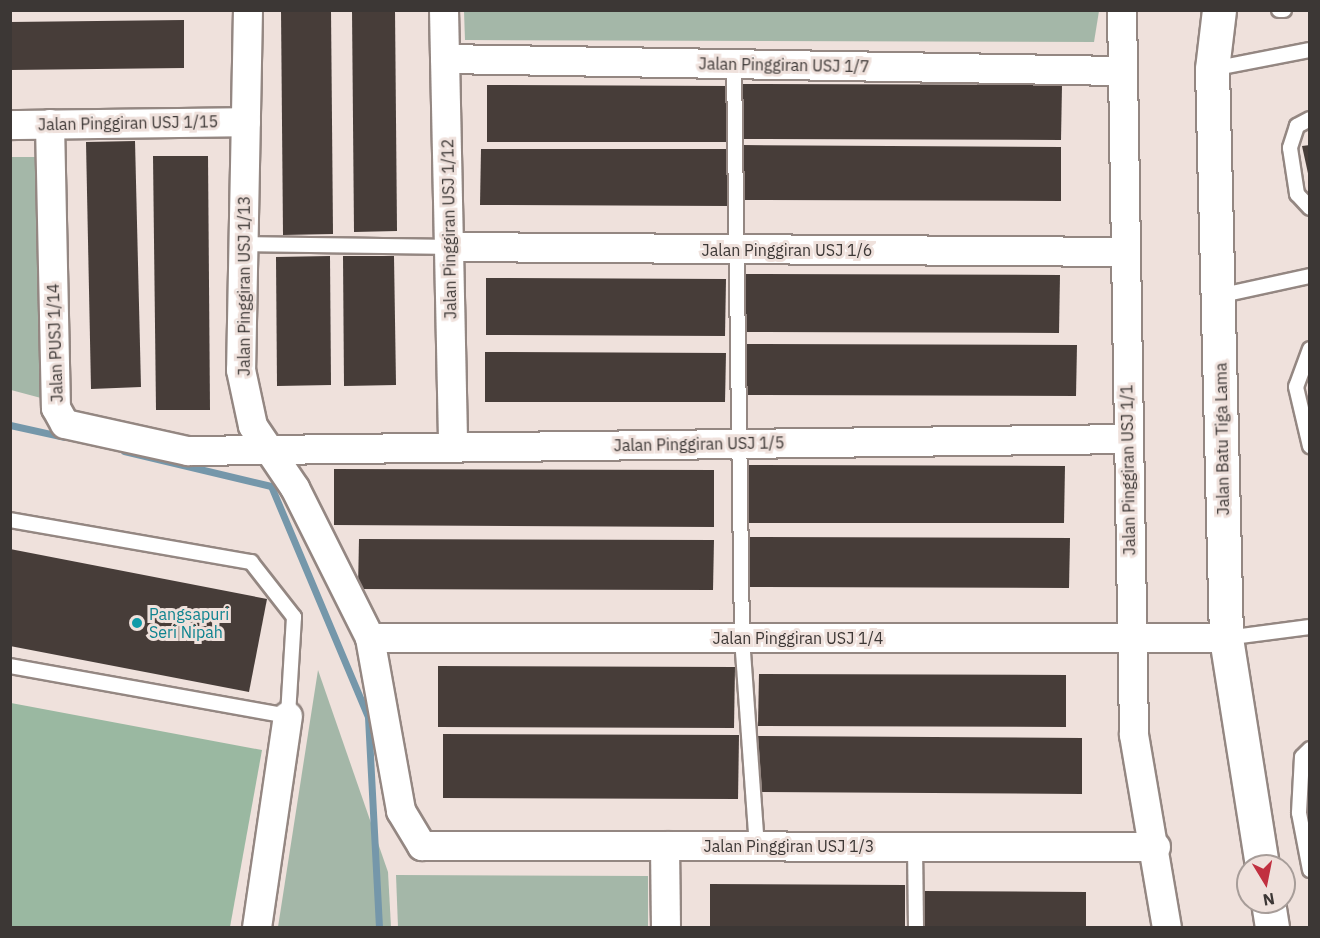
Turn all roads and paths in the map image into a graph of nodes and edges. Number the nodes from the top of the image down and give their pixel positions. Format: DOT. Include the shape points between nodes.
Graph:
graph roads {
  1 [pos="248,10"];
  2 [pos="444,10"];
  3 [pos="1122,10"];
  4 [pos="1219,10"];
  5 [pos="1279,10"];
  6 [pos="1284,10"];
  7 [pos="1310,50"];
  8 [pos="445,59"];
  9 [pos="734,64"];
  10 [pos="1212,69"];
  11 [pos="1122,71"];
  12 [pos="1310,119"];
  13 [pos="246,122"];
  14 [pos="10,124"];
  15 [pos="50,124"];
  16 [pos="1310,208"];
  17 [pos="244,244"];
  18 [pos="449,247"];
  19 [pos="736,249"];
  20 [pos="1124,252"];
  21 [pos="1310,276"];
  22 [pos="1218,296"];
  23 [pos="1310,349"];
  24 [pos="1127,439"];
  25 [pos="738,444"];
  26 [pos="1310,446"];
  27 [pos="453,447"];
  28 [pos="270,450"];
  29 [pos="10,520"];
  30 [pos="1310,627"];
  31 [pos="370,638"];
  32 [pos="742,638"];
  33 [pos="1226,638"];
  34 [pos="1133,639"];
  35 [pos="10,666"];
  36 [pos="288,716"];
  37 [pos="1310,749"];
  38 [pos="422,846"];
  39 [pos="665,846"];
  40 [pos="758,846"];
  41 [pos="915,846"];
  42 [pos="1156,847"];
  43 [pos="1260,854"];
  44 [pos="1310,870"];
  45 [pos="257,927"];
  46 [pos="666,927"];
  47 [pos="915,927"];
  48 [pos="1167,927"];
  1 -- 13 [label="street, Jalan Pinggiran USJ 1/13"];
  2 -- 8 [label="street, Jalan Pinggiran USJ 1/12"];
  3 -- 11 [label="street, Jalan Pinggiran USJ 1/1"];
  4 -- 10 [label="main road, Jalan Batu Tiga Lama"];
  5 -- 6 [label="lane"];
  7 -- 10 [label="lane"];
  8 -- 9 [label="street, Jalan Pinggiran USJ 1/7"];
  8 -- 18 [label="street, Jalan Pinggiran USJ 1/12"];
  9 -- 11 [label="street, Jalan Pinggiran USJ 1/7"];
  9 -- 19 [label="lane"];
  10 -- 22 [label="main road, Jalan Batu Tiga Lama"];
  11 -- 20 [label="street, Jalan Pinggiran USJ 1/1"];
  12 -- 16 [label="lane" via="1297,126 1290,148 1297,194"];
  13 -- 15 [label="street, Jalan Pinggiran USJ 1/15"];
  13 -- 17 [label="street, Jalan Pinggiran USJ 1/13"];
  14 -- 15 [label="street, Jalan Pinggiran USJ 1/15"];
  15 -- 28 [label="street, Jalan PUSJ 1/14" via="56,408 65,424 188,451"];
  17 -- 18 [label="lane"];
  17 -- 28 [label="street, Jalan Pinggiran USJ 1/13" via="242,370 253,426"];
  18 -- 19 [label="street, Jalan Pinggiran USJ 1/6"];
  18 -- 27 [label="street, Jalan Pinggiran USJ 1/12"];
  19 -- 20 [label="street, Jalan Pinggiran USJ 1/6"];
  19 -- 25 [label="lane"];
  20 -- 24 [label="street, Jalan Pinggiran USJ 1/1"];
  21 -- 22 [label="lane"];
  22 -- 33 [label="main road, Jalan Batu Tiga Lama"];
  23 -- 26 [label="lane" via="1296,387"];
  24 -- 25 [label="street, Jalan Pinggiran USJ 1/5"];
  24 -- 34 [label="street, Jalan Pinggiran USJ 1/1"];
  25 -- 27 [label="street, Jalan Pinggiran USJ 1/5"];
  25 -- 32 [label="lane"];
  27 -- 28 [label="street, Jalan Pinggiran USJ 1/5"];
  28 -- 31 [label="street, Jalan Pinggiran USJ 1/13"];
  29 -- 36 [label="lane" via="251,562 294,617"];
  30 -- 33 [label="lane"];
  31 -- 32 [label="street, Jalan Pinggiran USJ 1/4"];
  31 -- 38 [label="street, Jalan Pinggiran USJ 1/13" via="401,811"];
  32 -- 34 [label="street, Jalan Pinggiran USJ 1/4"];
  32 -- 40 [label="lane"];
  33 -- 34 [label="street, Jalan Pinggiran USJ 1/4"];
  33 -- 43 [label="main road, Jalan Batu Tiga Lama"];
  34 -- 42 [label="street, Jalan Pinggiran USJ 1/1" via="1134,735"];
  35 -- 36 [label="lane"];
  36 -- 45 [label="street"];
  37 -- 44 [label="lane" via="1302,757 1299,813"];
  38 -- 39 [label="street, Jalan Pinggiran USJ 1/3"];
  39 -- 40 [label="street, Jalan Pinggiran USJ 1/3"];
  39 -- 46 [label="street"];
  40 -- 41 [label="street, Jalan Pinggiran USJ 1/3"];
  41 -- 42 [label="street, Jalan Pinggiran USJ 1/3"];
  41 -- 47 [label="lane"];
  42 -- 48 [label="street, Jalan Pinggiran USJ 1/1"];
}
